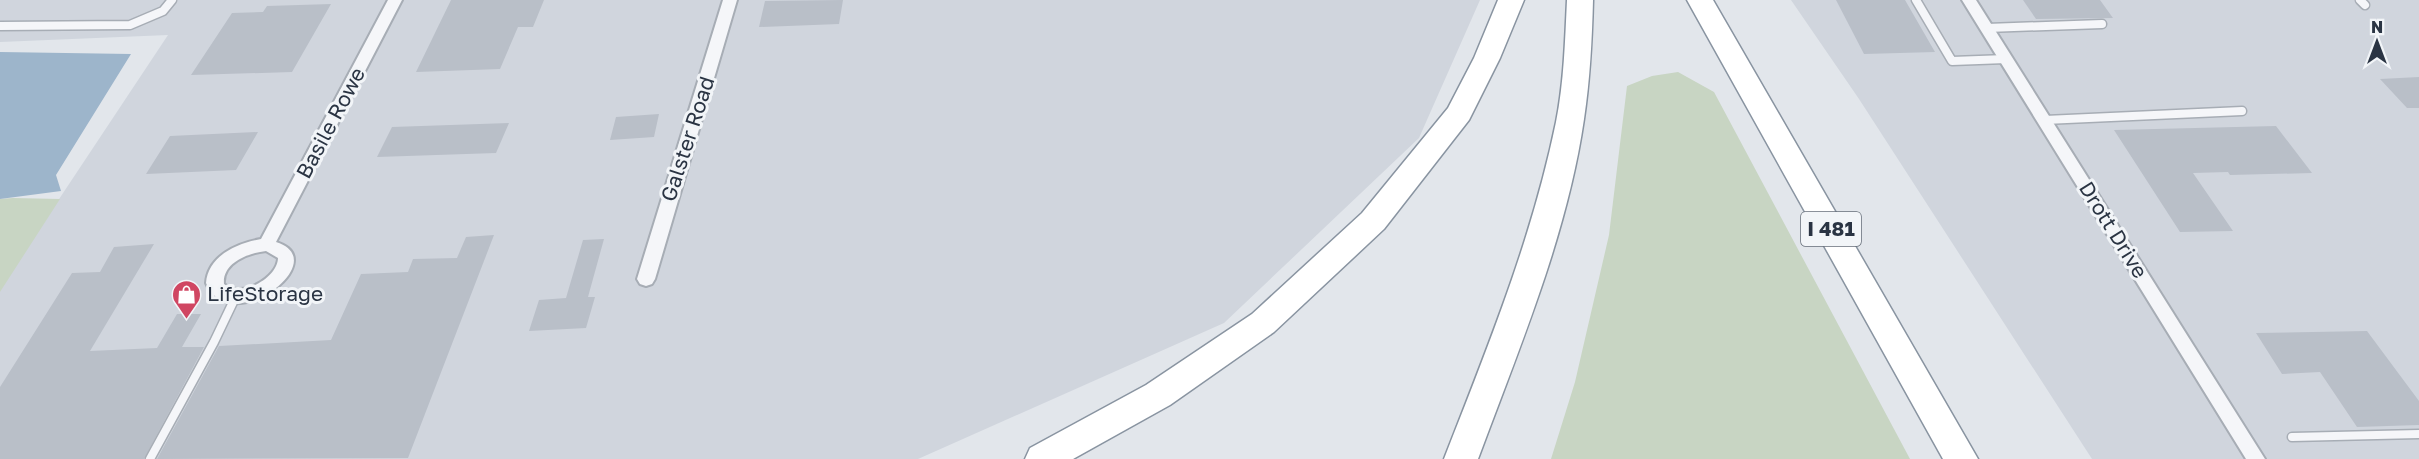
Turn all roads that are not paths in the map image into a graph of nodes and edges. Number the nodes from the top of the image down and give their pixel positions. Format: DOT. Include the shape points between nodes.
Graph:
graph roads {
  1 [pos="172,0"];
  2 [pos="395,0"];
  3 [pos="730,0"];
  4 [pos="1511,0"];
  5 [pos="1580,0"];
  6 [pos="1700,0"];
  7 [pos="1916,0"];
  8 [pos="1970,0"];
  9 [pos="2102,24"];
  10 [pos="0,26"];
  11 [pos="1987,28"];
  12 [pos="2006,59"];
  13 [pos="2242,111"];
  14 [pos="2044,120"];
  15 [pos="266,245"];
  16 [pos="646,279"];
  17 [pos="236,296"];
  18 [pos="2419,434"];
  19 [pos="2292,437"];
  20 [pos="150,459"];
  21 [pos="1042,459"];
  22 [pos="1461,459"];
  23 [pos="1961,459"];
  24 [pos="2256,459"];
  1 -- 10 [label="lane" via="163,11 130,25"];
  2 -- 15 [label="street, Basile Rowe"];
  3 -- 16 [label="street, Galster Road"];
  4 -- 21 [label="highway" via="1459,113 1373,221 1263,323 1158,395"];
  5 -- 22 [label="highway" via="1578,72 1554,203"];
  6 -- 23 [label="highway, I 481"];
  7 -- 12 [label="lane" via="1952,61"];
  8 -- 11 [label="street, Drott Drive"];
  9 -- 11 [label="lane"];
  11 -- 12 [label="street, Drott Drive"];
  12 -- 14 [label="street, Drott Drive"];
  13 -- 14 [label="lane"];
  14 -- 24 [label="street, Drott Drive"];
  15 -- 17 [label="street" via="285,253 288,261 284,272 259,291"];
  15 -- 17 [label="street" via="231,256 216,273 214,284 218,292"];
  17 -- 20 [label="lane"];
  18 -- 19 [label="lane"];
}
